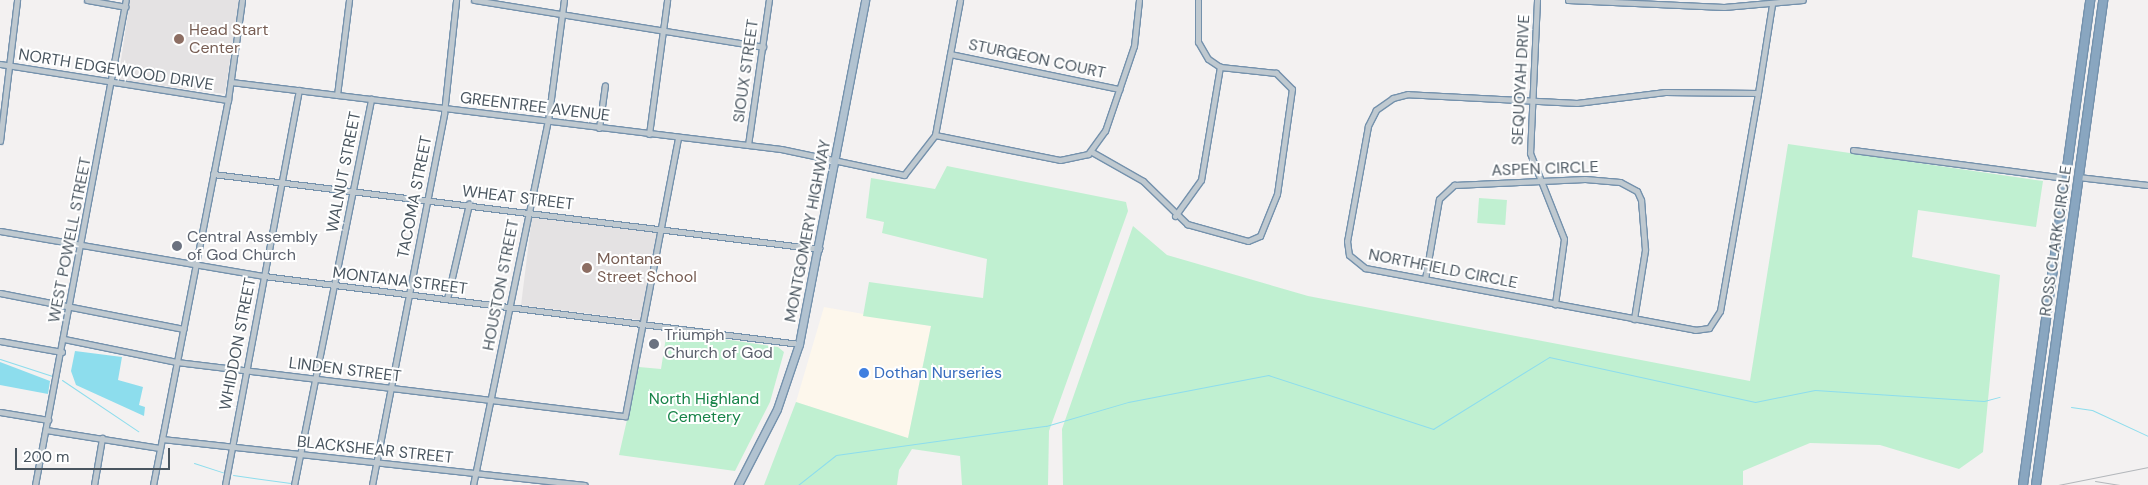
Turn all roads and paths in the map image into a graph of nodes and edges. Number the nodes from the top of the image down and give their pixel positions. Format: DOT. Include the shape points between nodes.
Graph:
graph roads {
  1 [pos="18,0"];
  2 [pos="88,0"];
  3 [pos="126,0"];
  4 [pos="242,0"];
  5 [pos="349,0"];
  6 [pos="456,0"];
  7 [pos="474,0"];
  8 [pos="564,0"];
  9 [pos="667,0"];
  10 [pos="769,0"];
  11 [pos="865,0"];
  12 [pos="960,0"];
  13 [pos="1138,0"];
  14 [pos="1198,0"];
  15 [pos="1537,0"];
  16 [pos="1568,0"];
  17 [pos="1803,0"];
  18 [pos="2090,0"];
  19 [pos="2103,0"];
  20 [pos="1776,3"];
  21 [pos="125,7"];
  22 [pos="562,16"];
  23 [pos="662,30"];
  24 [pos="763,47"];
  25 [pos="950,54"];
  26 [pos="0,64"];
  27 [pos="8,65"];
  28 [pos="1220,67"];
  29 [pos="0,77"];
  30 [pos="6,78"];
  31 [pos="231,82"];
  32 [pos="112,84"];
  33 [pos="605,85"];
  34 [pos="1120,89"];
  35 [pos="299,90"];
  36 [pos="2077,91"];
  37 [pos="2090,92"];
  38 [pos="1758,93"];
  39 [pos="337,95"];
  40 [pos="228,100"];
  41 [pos="371,100"];
  42 [pos="1531,102"];
  43 [pos="444,109"];
  44 [pos="548,121"];
  45 [pos="599,128"];
  46 [pos="649,134"];
  47 [pos="935,135"];
  48 [pos="678,137"];
  49 [pos="0,141"];
  50 [pos="748,146"];
  51 [pos="1853,150"];
  52 [pos="1092,152"];
  53 [pos="835,160"];
  54 [pos="213,174"];
  55 [pos="2078,177"];
  56 [pos="2065,178"];
  57 [pos="1540,182"];
  58 [pos="282,183"];
  59 [pos="2148,185"];
  60 [pos="353,191"];
  61 [pos="429,199"];
  62 [pos="469,204"];
  63 [pos="528,212"];
  64 [pos="1175,216"];
  65 [pos="661,229"];
  66 [pos="0,231"];
  67 [pos="82,245"];
  68 [pos="819,249"];
  69 [pos="195,265"];
  70 [pos="264,276"];
  71 [pos="1425,279"];
  72 [pos="334,285"];
  73 [pos="0,293"];
  74 [pos="408,294"];
  75 [pos="447,299"];
  76 [pos="1555,304"];
  77 [pos="70,307"];
  78 [pos="510,308"];
  79 [pos="1634,319"];
  80 [pos="644,324"];
  81 [pos="183,329"];
  82 [pos="64,339"];
  83 [pos="0,340"];
  84 [pos="799,344"];
  85 [pos="62,352"];
  86 [pos="177,362"];
  87 [pos="246,370"];
  88 [pos="315,378"];
  89 [pos="390,387"];
  90 [pos="491,400"];
  91 [pos="0,412"];
  92 [pos="48,420"];
  93 [pos="46,430"];
  94 [pos="102,438"];
  95 [pos="162,439"];
  96 [pos="232,447"];
  97 [pos="160,448"];
  98 [pos="300,455"];
  99 [pos="376,463"];
  100 [pos="476,474"];
  101 [pos="35,485"];
  102 [pos="94,485"];
  103 [pos="153,485"];
  104 [pos="225,485"];
  105 [pos="294,485"];
  106 [pos="372,485"];
  107 [pos="473,485"];
  108 [pos="585,485"];
  109 [pos="738,485"];
  110 [pos="2023,485"];
  111 [pos="2036,485"];
  1 -- 27 [label="street"];
  2 -- 21 [label="street"];
  3 -- 21 [label="street, WEST POWELL STREET"];
  4 -- 31 [label="street"];
  5 -- 39 [label="street"];
  6 -- 43 [label="street, TACOMA STREET"];
  7 -- 22 [label="street"];
  8 -- 22 [label="street, HOUSTON STREET"];
  9 -- 23 [label="street"];
  10 -- 24 [label="street, SIOUX STREET"];
  11 -- 53 [label="main road, MONTGOMERY HIGHWAY"];
  12 -- 25 [label="street"];
  13 -- 34 [label="street" via="1137,33"];
  14 -- 28 [label="street" via="1198,42 1204,54"];
  15 -- 42 [label="street, SEQUOYAH DRIVE"];
  16 -- 20 [label="street" via="1702,7"];
  17 -- 20 [label="street"];
  18 -- 36 [label="highway, ROSS CLARK CIRCLE"];
  19 -- 37 [label="highway, ROSS CLARK CIRCLE"];
  20 -- 38 [label="street, NORTHFIELD CIRCLE"];
  21 -- 32 [label="street, WEST POWELL STREET"];
  22 -- 23 [label="street"];
  22 -- 44 [label="street, HOUSTON STREET"];
  23 -- 24 [label="street"];
  23 -- 46 [label="street"];
  24 -- 50 [label="street, SIOUX STREET"];
  25 -- 34 [label="street, STURGEON COURT"];
  25 -- 47 [label="street"];
  26 -- 27 [label="street, NORTH EDGEWOOD DRIVE"];
  27 -- 30 [label="street"];
  27 -- 32 [label="street, NORTH EDGEWOOD DRIVE"];
  28 -- 64 [label="street" via="1201,180"];
  28 -- 64 [label="street" via="1276,73 1290,84 1287,137 1274,206 1264,230 1253,242 1193,226"];
  29 -- 30 [label="street"];
  30 -- 49 [label="street"];
  31 -- 35 [label="street, GREENTREE AVENUE"];
  31 -- 40 [label="street"];
  32 -- 40 [label="street, NORTH EDGEWOOD DRIVE"];
  32 -- 67 [label="street, WEST POWELL STREET"];
  33 -- 45 [label="street"];
  34 -- 52 [label="street" via="1103,136"];
  35 -- 39 [label="street, GREENTREE AVENUE"];
  35 -- 58 [label="street, WHIDDON STREET"];
  36 -- 37 [label="highway"];
  36 -- 56 [label="highway, ROSS CLARK CIRCLE"];
  37 -- 55 [label="highway, ROSS CLARK CIRCLE"];
  38 -- 42 [label="street, NORTHFIELD CIRCLE" via="1665,92 1598,103"];
  38 -- 79 [label="street, NORTHFIELD CIRCLE" via="1716,321 1699,330"];
  39 -- 41 [label="street, GREENTREE AVENUE"];
  40 -- 54 [label="street"];
  41 -- 43 [label="street, GREENTREE AVENUE"];
  41 -- 60 [label="street, WALNUT STREET"];
  42 -- 57 [label="street, SEQUOYAH DRIVE" via="1530,154"];
  42 -- 71 [label="street, NORTHFIELD CIRCLE" via="1408,94 1388,100 1373,115 1348,252 1362,267"];
  43 -- 44 [label="street, GREENTREE AVENUE"];
  43 -- 61 [label="street, TACOMA STREET"];
  44 -- 45 [label="street, GREENTREE AVENUE"];
  44 -- 63 [label="street, HOUSTON STREET"];
  45 -- 46 [label="street, GREENTREE AVENUE"];
  46 -- 48 [label="street, GREENTREE AVENUE"];
  47 -- 52 [label="street" via="1067,161"];
  47 -- 53 [label="street, GREENTREE AVENUE" via="906,175"];
  48 -- 50 [label="street, GREENTREE AVENUE"];
  48 -- 65 [label="street"];
  50 -- 53 [label="street, GREENTREE AVENUE"];
  51 -- 56 [label="street"];
  52 -- 64 [label="street" via="1143,181"];
  53 -- 68 [label="main road, MONTGOMERY HIGHWAY"];
  54 -- 58 [label="street, WHEAT STREET"];
  54 -- 69 [label="street"];
  55 -- 56 [label="highway"];
  55 -- 59 [label="street"];
  55 -- 111 [label="highway, ROSS CLARK CIRCLE"];
  56 -- 110 [label="highway, ROSS CLARK CIRCLE"];
  57 -- 71 [label="street, ASPEN CIRCLE" via="1459,183 1444,190 1439,199"];
  57 -- 76 [label="street, SEQUOYAH DRIVE" via="1564,239"];
  57 -- 79 [label="street, ASPEN CIRCLE" via="1609,180 1640,194 1645,250"];
  58 -- 60 [label="street, WHEAT STREET"];
  58 -- 70 [label="street, WHIDDON STREET"];
  60 -- 61 [label="street, WHEAT STREET"];
  60 -- 72 [label="street, WALNUT STREET"];
  61 -- 62 [label="street, WHEAT STREET"];
  61 -- 74 [label="street, TACOMA STREET"];
  62 -- 63 [label="street, WHEAT STREET"];
  62 -- 75 [label="street"];
  63 -- 65 [label="street, WHEAT STREET"];
  63 -- 78 [label="street, HOUSTON STREET"];
  65 -- 68 [label="street, WHEAT STREET"];
  65 -- 80 [label="street"];
  66 -- 67 [label="street, MONTANA STREET"];
  67 -- 69 [label="street, MONTANA STREET"];
  67 -- 77 [label="street, WEST POWELL STREET"];
  68 -- 84 [label="main road, MONTGOMERY HIGHWAY"];
  69 -- 70 [label="street, MONTANA STREET"];
  69 -- 81 [label="street"];
  70 -- 72 [label="street, MONTANA STREET"];
  70 -- 87 [label="street, WHIDDON STREET"];
  71 -- 76 [label="street, NORTHFIELD CIRCLE"];
  72 -- 74 [label="street, MONTANA STREET"];
  72 -- 88 [label="street, WALNUT STREET"];
  73 -- 77 [label="street"];
  74 -- 75 [label="street, MONTANA STREET"];
  74 -- 89 [label="street, TACOMA STREET"];
  75 -- 78 [label="street, MONTANA STREET"];
  76 -- 79 [label="street, NORTHFIELD CIRCLE"];
  77 -- 81 [label="street"];
  77 -- 82 [label="street, WEST POWELL STREET"];
  78 -- 80 [label="street, MONTANA STREET"];
  78 -- 90 [label="street, HOUSTON STREET"];
  80 -- 84 [label="street, MONTANA STREET"];
  80 -- 90 [label="street, LINDEN STREET" via="625,416"];
  81 -- 86 [label="street"];
  82 -- 85 [label="street, WEST POWELL STREET"];
  82 -- 86 [label="street, LINDEN STREET"];
  83 -- 85 [label="street"];
  84 -- 109 [label="main road, MONTGOMERY HIGHWAY" via="777,409"];
  85 -- 92 [label="street, WEST POWELL STREET"];
  86 -- 87 [label="street, LINDEN STREET"];
  86 -- 95 [label="street"];
  87 -- 88 [label="street, LINDEN STREET"];
  87 -- 96 [label="street, WHIDDON STREET"];
  88 -- 89 [label="street, LINDEN STREET"];
  88 -- 98 [label="street, WALNUT STREET"];
  89 -- 90 [label="street, LINDEN STREET"];
  89 -- 99 [label="street, TACOMA STREET"];
  90 -- 100 [label="street, HOUSTON STREET"];
  91 -- 92 [label="street"];
  92 -- 93 [label="street, WEST POWELL STREET"];
  93 -- 94 [label="street"];
  93 -- 101 [label="street, WEST POWELL STREET"];
  94 -- 97 [label="street"];
  94 -- 102 [label="street"];
  95 -- 96 [label="street, BLACKSHEAR STREET"];
  95 -- 97 [label="street"];
  96 -- 98 [label="street, BLACKSHEAR STREET"];
  96 -- 104 [label="street, WHIDDON STREET"];
  97 -- 103 [label="street"];
  98 -- 99 [label="street, BLACKSHEAR STREET"];
  98 -- 105 [label="street, WALNUT STREET"];
  99 -- 100 [label="street, BLACKSHEAR STREET"];
  99 -- 106 [label="street, TACOMA STREET"];
  100 -- 107 [label="street, HOUSTON STREET"];
  100 -- 108 [label="street, BLACKSHEAR STREET"];
}
